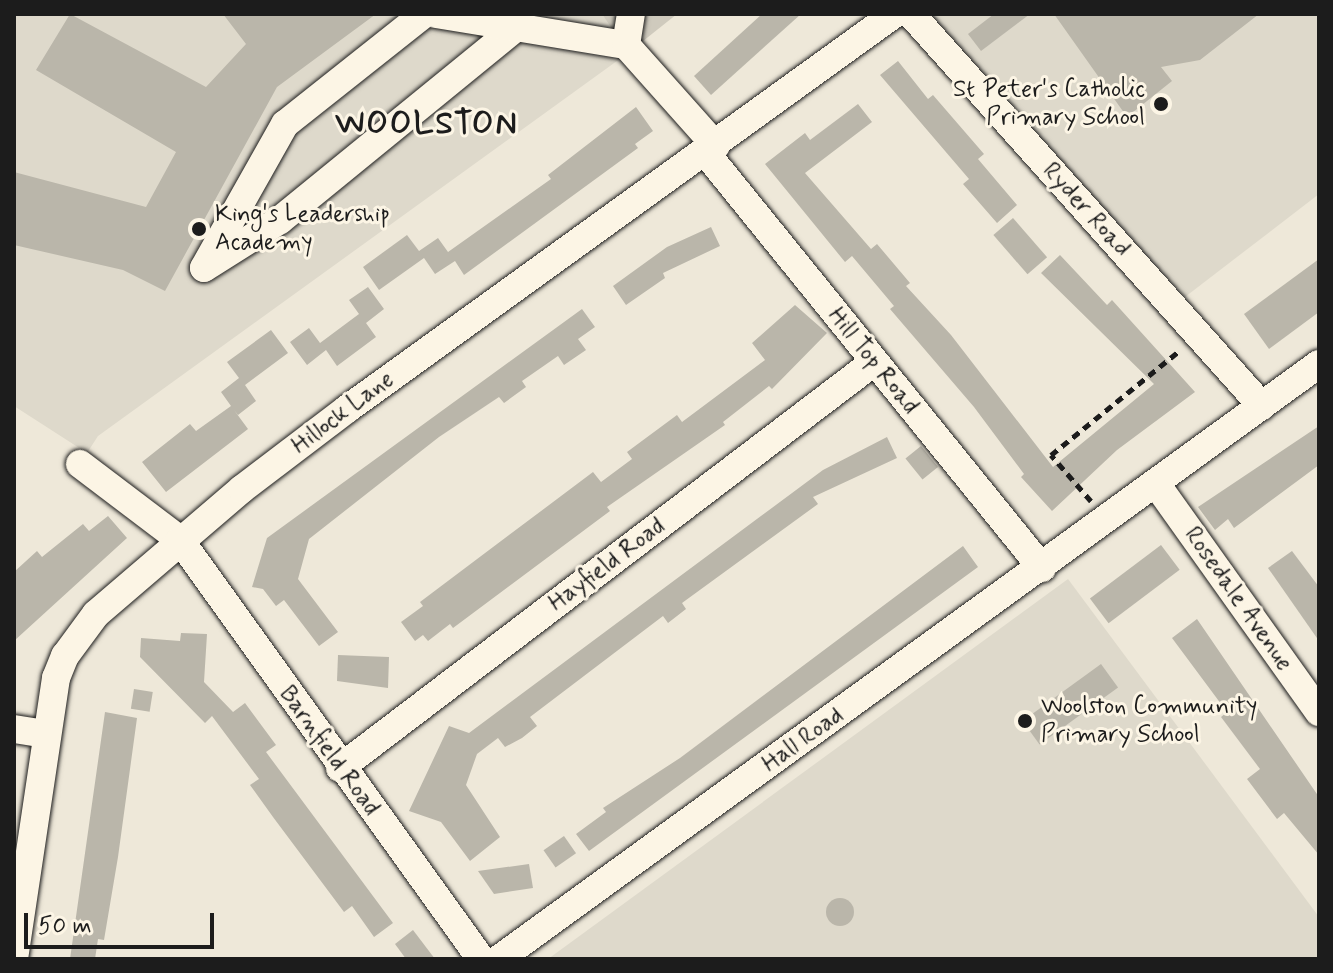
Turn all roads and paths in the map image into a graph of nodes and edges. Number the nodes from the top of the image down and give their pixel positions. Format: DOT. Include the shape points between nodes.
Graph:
graph roads {
  1 [pos="424,14"];
  2 [pos="436,14"];
  3 [pos="631,14"];
  4 [pos="894,14"];
  5 [pos="911,14"];
  6 [pos="517,27"];
  7 [pos="626,45"];
  8 [pos="711,149"];
  9 [pos="1198,336"];
  10 [pos="874,362"];
  11 [pos="1319,364"];
  12 [pos="1262,406"];
  13 [pos="80,464"];
  14 [pos="1157,485"];
  15 [pos="1107,520"];
  16 [pos="180,540"];
  17 [pos="1042,568"];
  18 [pos="1319,712"];
  19 [pos="14,729"];
  20 [pos="46,734"];
  21 [pos="340,768"];
  22 [pos="14,959"];
  23 [pos="481,959"];
  24 [pos="499,959"];
  1 -- 6 [label="street" via="285,124 204,268 280,220"];
  2 -- 6 [label="street"];
  3 -- 7 [label="street"];
  4 -- 8 [label="street, Hillock Lane"];
  5 -- 9 [label="street, Ryder Road"];
  6 -- 7 [label="street"];
  7 -- 8 [label="street, Hill Top Road"];
  8 -- 10 [label="street, Hill Top Road"];
  8 -- 16 [label="street, Hillock Lane" via="347,409"];
  9 -- 12 [label="street, Ryder Road"];
  9 -- 15 [label="path" via="1051,455"];
  10 -- 17 [label="street, Hill Top Road"];
  10 -- 21 [label="street, Hayfield Road"];
  11 -- 12 [label="street, Hall Road"];
  12 -- 14 [label="street, Hall Road"];
  13 -- 16 [label="street, Barnfield Road"];
  14 -- 15 [label="street, Hall Road"];
  14 -- 18 [label="street, Rosedale Avenue"];
  15 -- 17 [label="street, Hall Road"];
  16 -- 20 [label="street, Hillock Lane" via="78,635 56,678"];
  16 -- 21 [label="street, Barnfield Road"];
  17 -- 24 [label="street, Hall Road"];
  19 -- 20 [label="street"];
  20 -- 22 [label="street, Hillock Lane"];
  21 -- 23 [label="street, Barnfield Road"];
}
